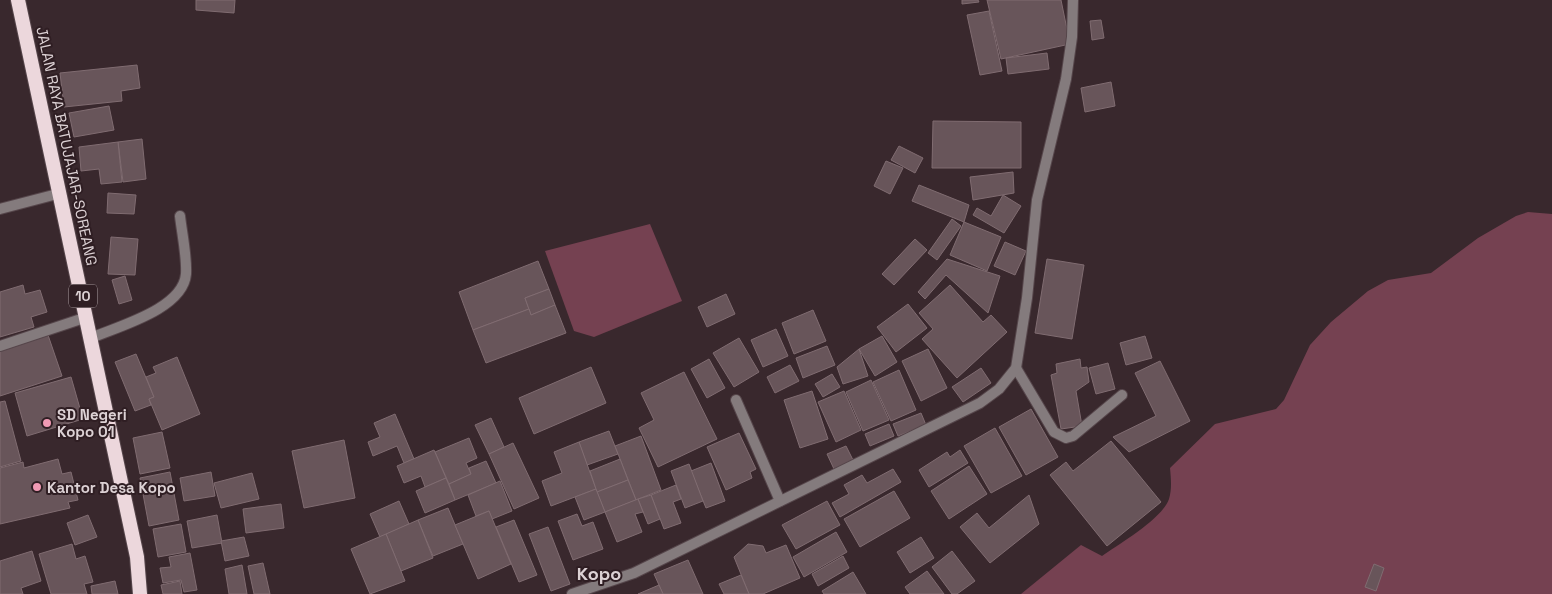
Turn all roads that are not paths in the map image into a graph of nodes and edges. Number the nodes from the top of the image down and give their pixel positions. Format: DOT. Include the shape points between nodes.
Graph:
graph roads {
  1 [pos="18,0"];
  2 [pos="1073,0"];
  3 [pos="61,193"];
  4 [pos="0,209"];
  5 [pos="180,216"];
  6 [pos="87,317"];
  7 [pos="91,338"];
  8 [pos="0,346"];
  9 [pos="1016,368"];
  10 [pos="1122,395"];
  11 [pos="736,400"];
  12 [pos="780,501"];
  13 [pos="140,594"];
  14 [pos="572,594"];
  1 -- 3 [label="highway, JALAN RAYA BATUJAJAR-SOREANG / 10"];
  2 -- 9 [label="street" via="1066,79 1037,200"];
  3 -- 4 [label="street"];
  3 -- 6 [label="highway, JALAN RAYA BATUJAJAR-SOREANG / 10"];
  5 -- 7 [label="street" via="186,274 180,292 160,308"];
  6 -- 7 [label="highway, JALAN RAYA BATUJAJAR-SOREANG / 10"];
  6 -- 8 [label="street"];
  7 -- 13 [label="highway, JALAN RAYA BATUJAJAR-SOREANG / 10" via="137,557"];
  9 -- 10 [label="street" via="1054,432 1066,438 1074,436"];
  9 -- 12 [label="street" via="999,389 980,403"];
  11 -- 12 [label="street"];
  12 -- 14 [label="street" via="634,573"];
}
